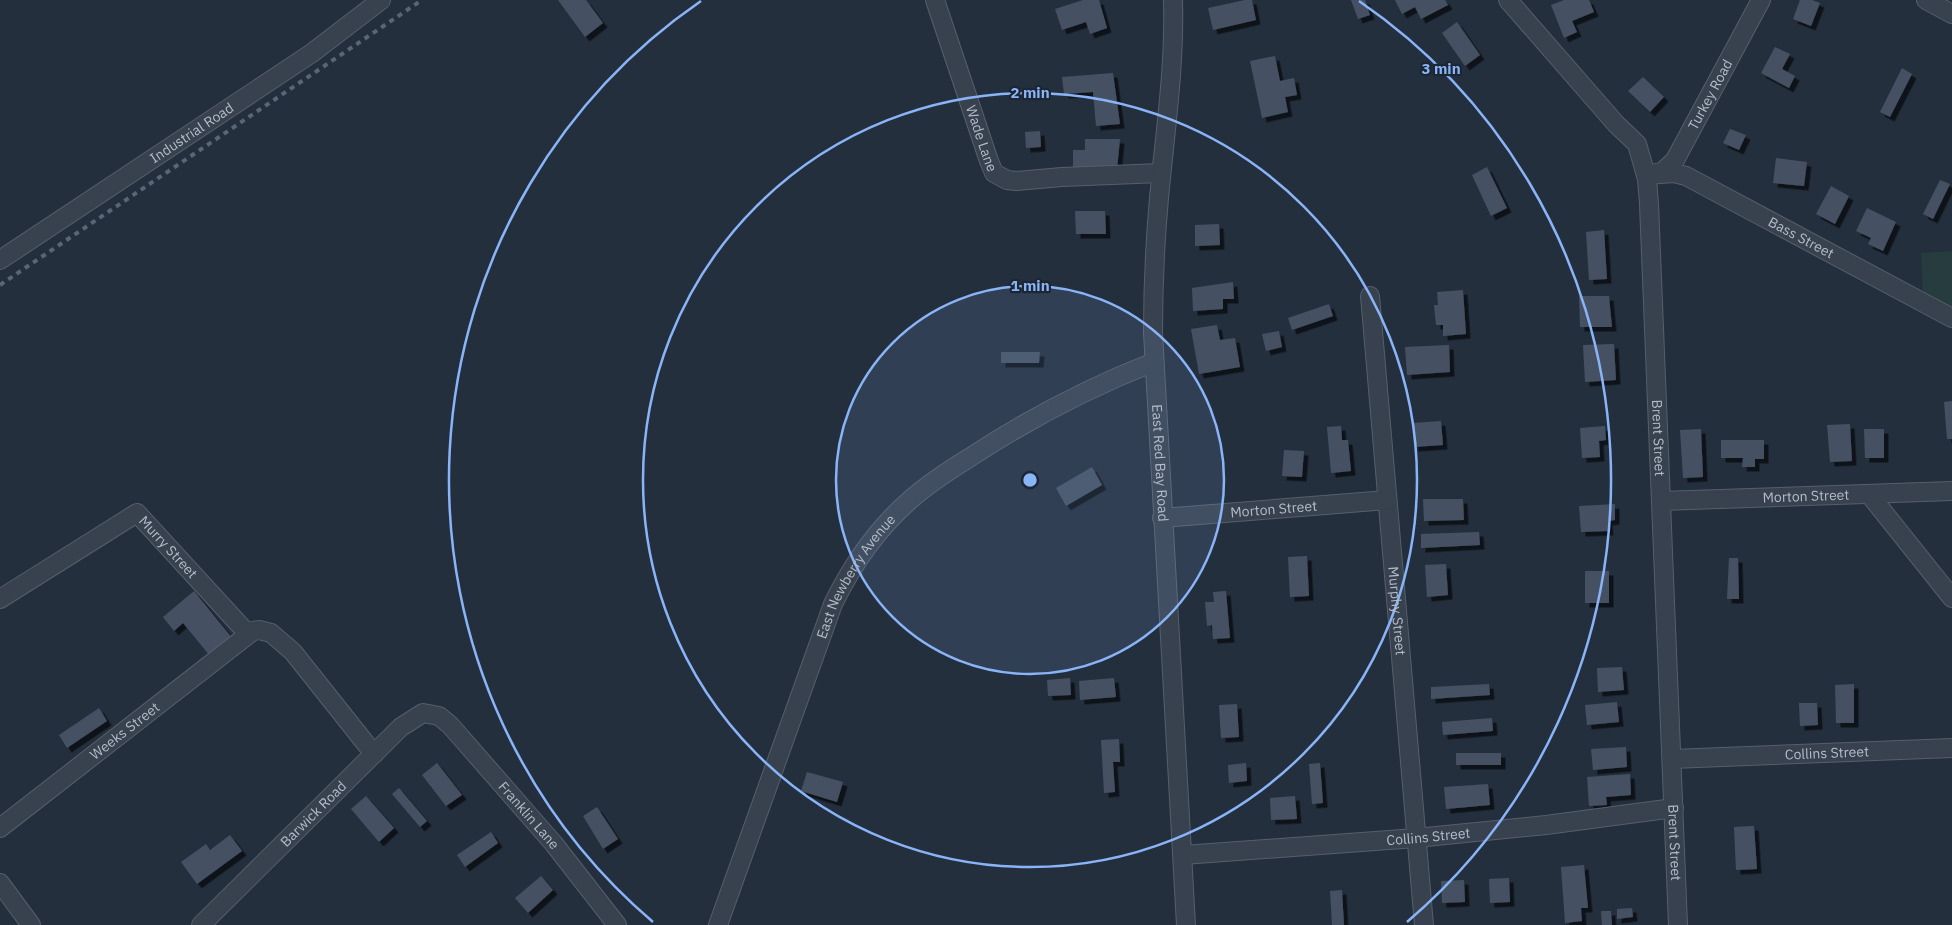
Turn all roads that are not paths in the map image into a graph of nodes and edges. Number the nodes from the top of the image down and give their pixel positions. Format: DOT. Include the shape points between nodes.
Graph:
graph roads {
  1 [pos="380,0"];
  2 [pos="935,0"];
  3 [pos="1174,0"];
  4 [pos="1508,0"];
  5 [pos="1760,0"];
  6 [pos="1926,0"];
  7 [pos="1952,14"];
  8 [pos="1162,173"];
  9 [pos="1646,175"];
  10 [pos="0,260"];
  11 [pos="1370,296"];
  12 [pos="1952,318"];
  13 [pos="1154,362"];
  14 [pos="1952,491"];
  15 [pos="1869,494"];
  16 [pos="1387,500"];
  17 [pos="1661,501"];
  18 [pos="1162,518"];
  19 [pos="1952,598"];
  20 [pos="0,599"];
  21 [pos="248,634"];
  22 [pos="431,714"];
  23 [pos="1952,748"];
  24 [pos="374,754"];
  25 [pos="1672,759"];
  26 [pos="1674,808"];
  27 [pos="0,828"];
  28 [pos="1416,838"];
  29 [pos="1183,855"];
  30 [pos="0,883"];
  31 [pos="209,922"];
  32 [pos="31,925"];
  33 [pos="617,925"];
  34 [pos="718,925"];
  35 [pos="1186,925"];
  36 [pos="1424,925"];
  37 [pos="1678,925"];
  1 -- 10 [label="street, Industrial Road" via="312,53"];
  2 -- 8 [label="street, Wade Lane" via="994,173 1016,181"];
  3 -- 8 [label="street, East Red Bay Road"];
  4 -- 9 [label="street, Brent Street" via="1637,144"];
  5 -- 9 [label="street, Turkey Road" via="1675,160 1662,172"];
  6 -- 7 [label="street"];
  8 -- 13 [label="street, East Red Bay Road" via="1154,260"];
  9 -- 12 [label="street, Bass Street" via="1674,173 1686,176"];
  9 -- 17 [label="street, Brent Street"];
  11 -- 16 [label="street, Murphy Street"];
  13 -- 18 [label="street, East Red Bay Road"];
  13 -- 34 [label="street, East Newberry Avenue" via="1117,376 994,442 928,484 872,541 846,577 833,604"];
  14 -- 15 [label="street, Morton Street"];
  15 -- 17 [label="street, Morton Street"];
  15 -- 19 [label="street"];
  16 -- 18 [label="street, Morton Street"];
  16 -- 28 [label="street, Murphy Street"];
  17 -- 25 [label="street, Brent Street"];
  18 -- 29 [label="street, East Red Bay Road"];
  20 -- 21 [label="street, Murry Street" via="137,513"];
  21 -- 24 [label="street" via="259,630 277,637 293,652"];
  21 -- 27 [label="street, Weeks Street"];
  22 -- 24 [label="street, Barwick Road" via="416,716"];
  22 -- 33 [label="street, Franklin Lane" via="450,725 474,750"];
  23 -- 25 [label="street, Collins Street"];
  24 -- 31 [label="street, Barwick Road"];
  25 -- 26 [label="street, Brent Street"];
  26 -- 28 [label="street, Collins Street"];
  26 -- 37 [label="street, Brent Street"];
  28 -- 29 [label="street, Collins Street"];
  28 -- 36 [label="street, Murphy Street"];
  29 -- 35 [label="street, East Red Bay Road"];
  30 -- 32 [label="street"];
}
